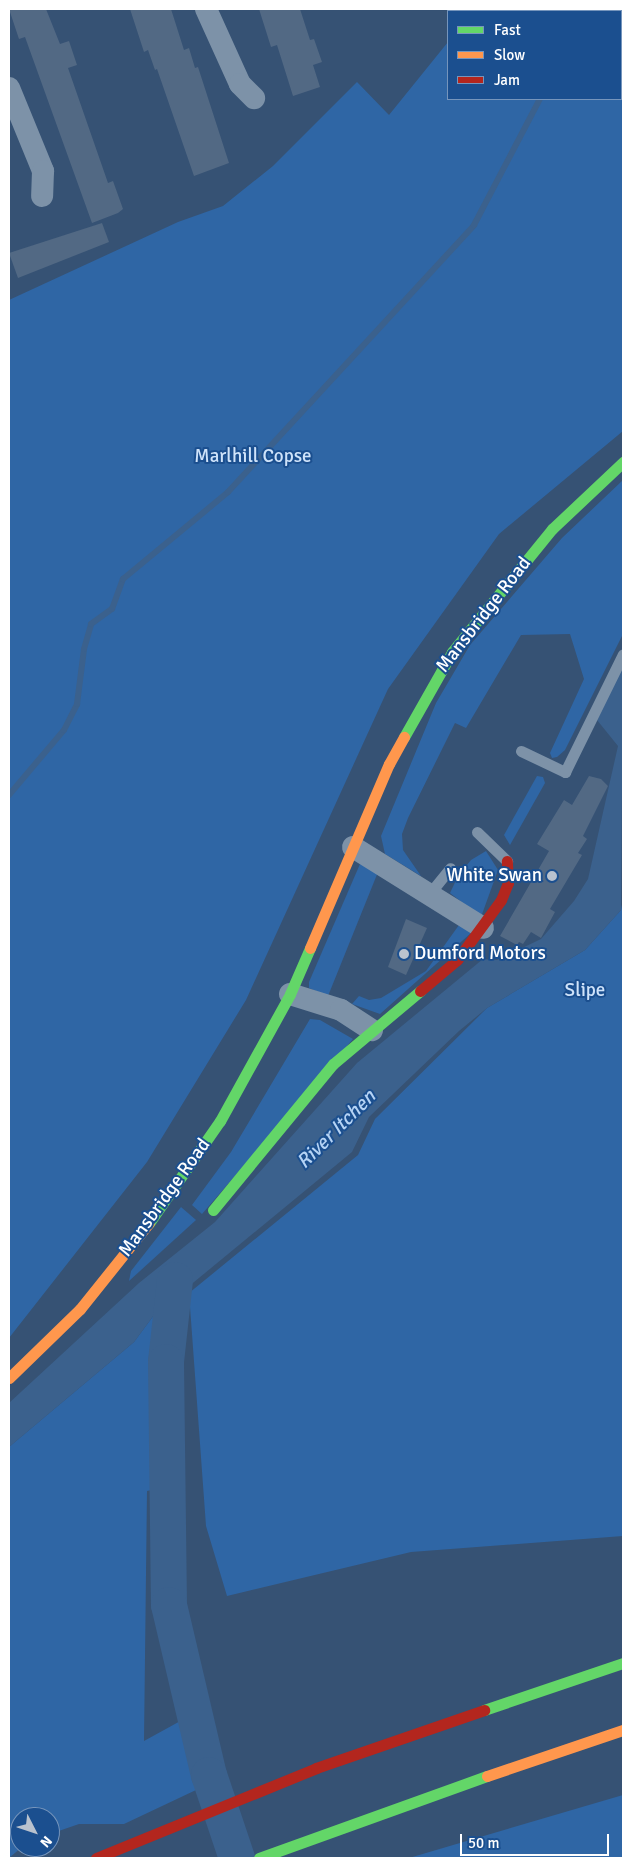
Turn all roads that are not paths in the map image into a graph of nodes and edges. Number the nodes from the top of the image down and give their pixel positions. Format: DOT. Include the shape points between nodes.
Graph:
graph roads {
  1 [pos="206,9"];
  2 [pos="9,88"];
  3 [pos="254,98"];
  4 [pos="42,196"];
  5 [pos="623,462"];
  6 [pos="623,654"];
  7 [pos="521,751"];
  8 [pos="477,832"];
  9 [pos="353,847"];
  10 [pos="508,861"];
  11 [pos="450,868"];
  12 [pos="430,893"];
  13 [pos="484,928"];
  14 [pos="290,994"];
  15 [pos="372,1030"];
  16 [pos="213,1210"];
  17 [pos="9,1378"];
  18 [pos="623,1663"];
  19 [pos="623,1730"];
  20 [pos="96,1858"];
  21 [pos="259,1858"];
  1 -- 3 [label="street" via="240,84"];
  2 -- 4 [label="street" via="43,171"];
  5 -- 9 [label="main road, Mansbridge Road" via="552,529 452,652 389,764"];
  6 -- 7 [label="lane" via="565,772"];
  8 -- 10 [label="lane"];
  9 -- 12 [label="street"];
  9 -- 14 [label="main road, Mansbridge Road"];
  10 -- 13 [label="main road" via="508,883"];
  11 -- 12 [label="lane"];
  12 -- 13 [label="street"];
  13 -- 15 [label="main road" via="427,988"];
  14 -- 15 [label="street" via="341,1010"];
  14 -- 17 [label="main road, Mansbridge Road" via="220,1121 172,1192 80,1309"];
  15 -- 16 [label="main road" via="332,1064"];
  18 -- 20 [label="main road" via="316,1768"];
  19 -- 21 [label="main road" via="339,1827"];
}
